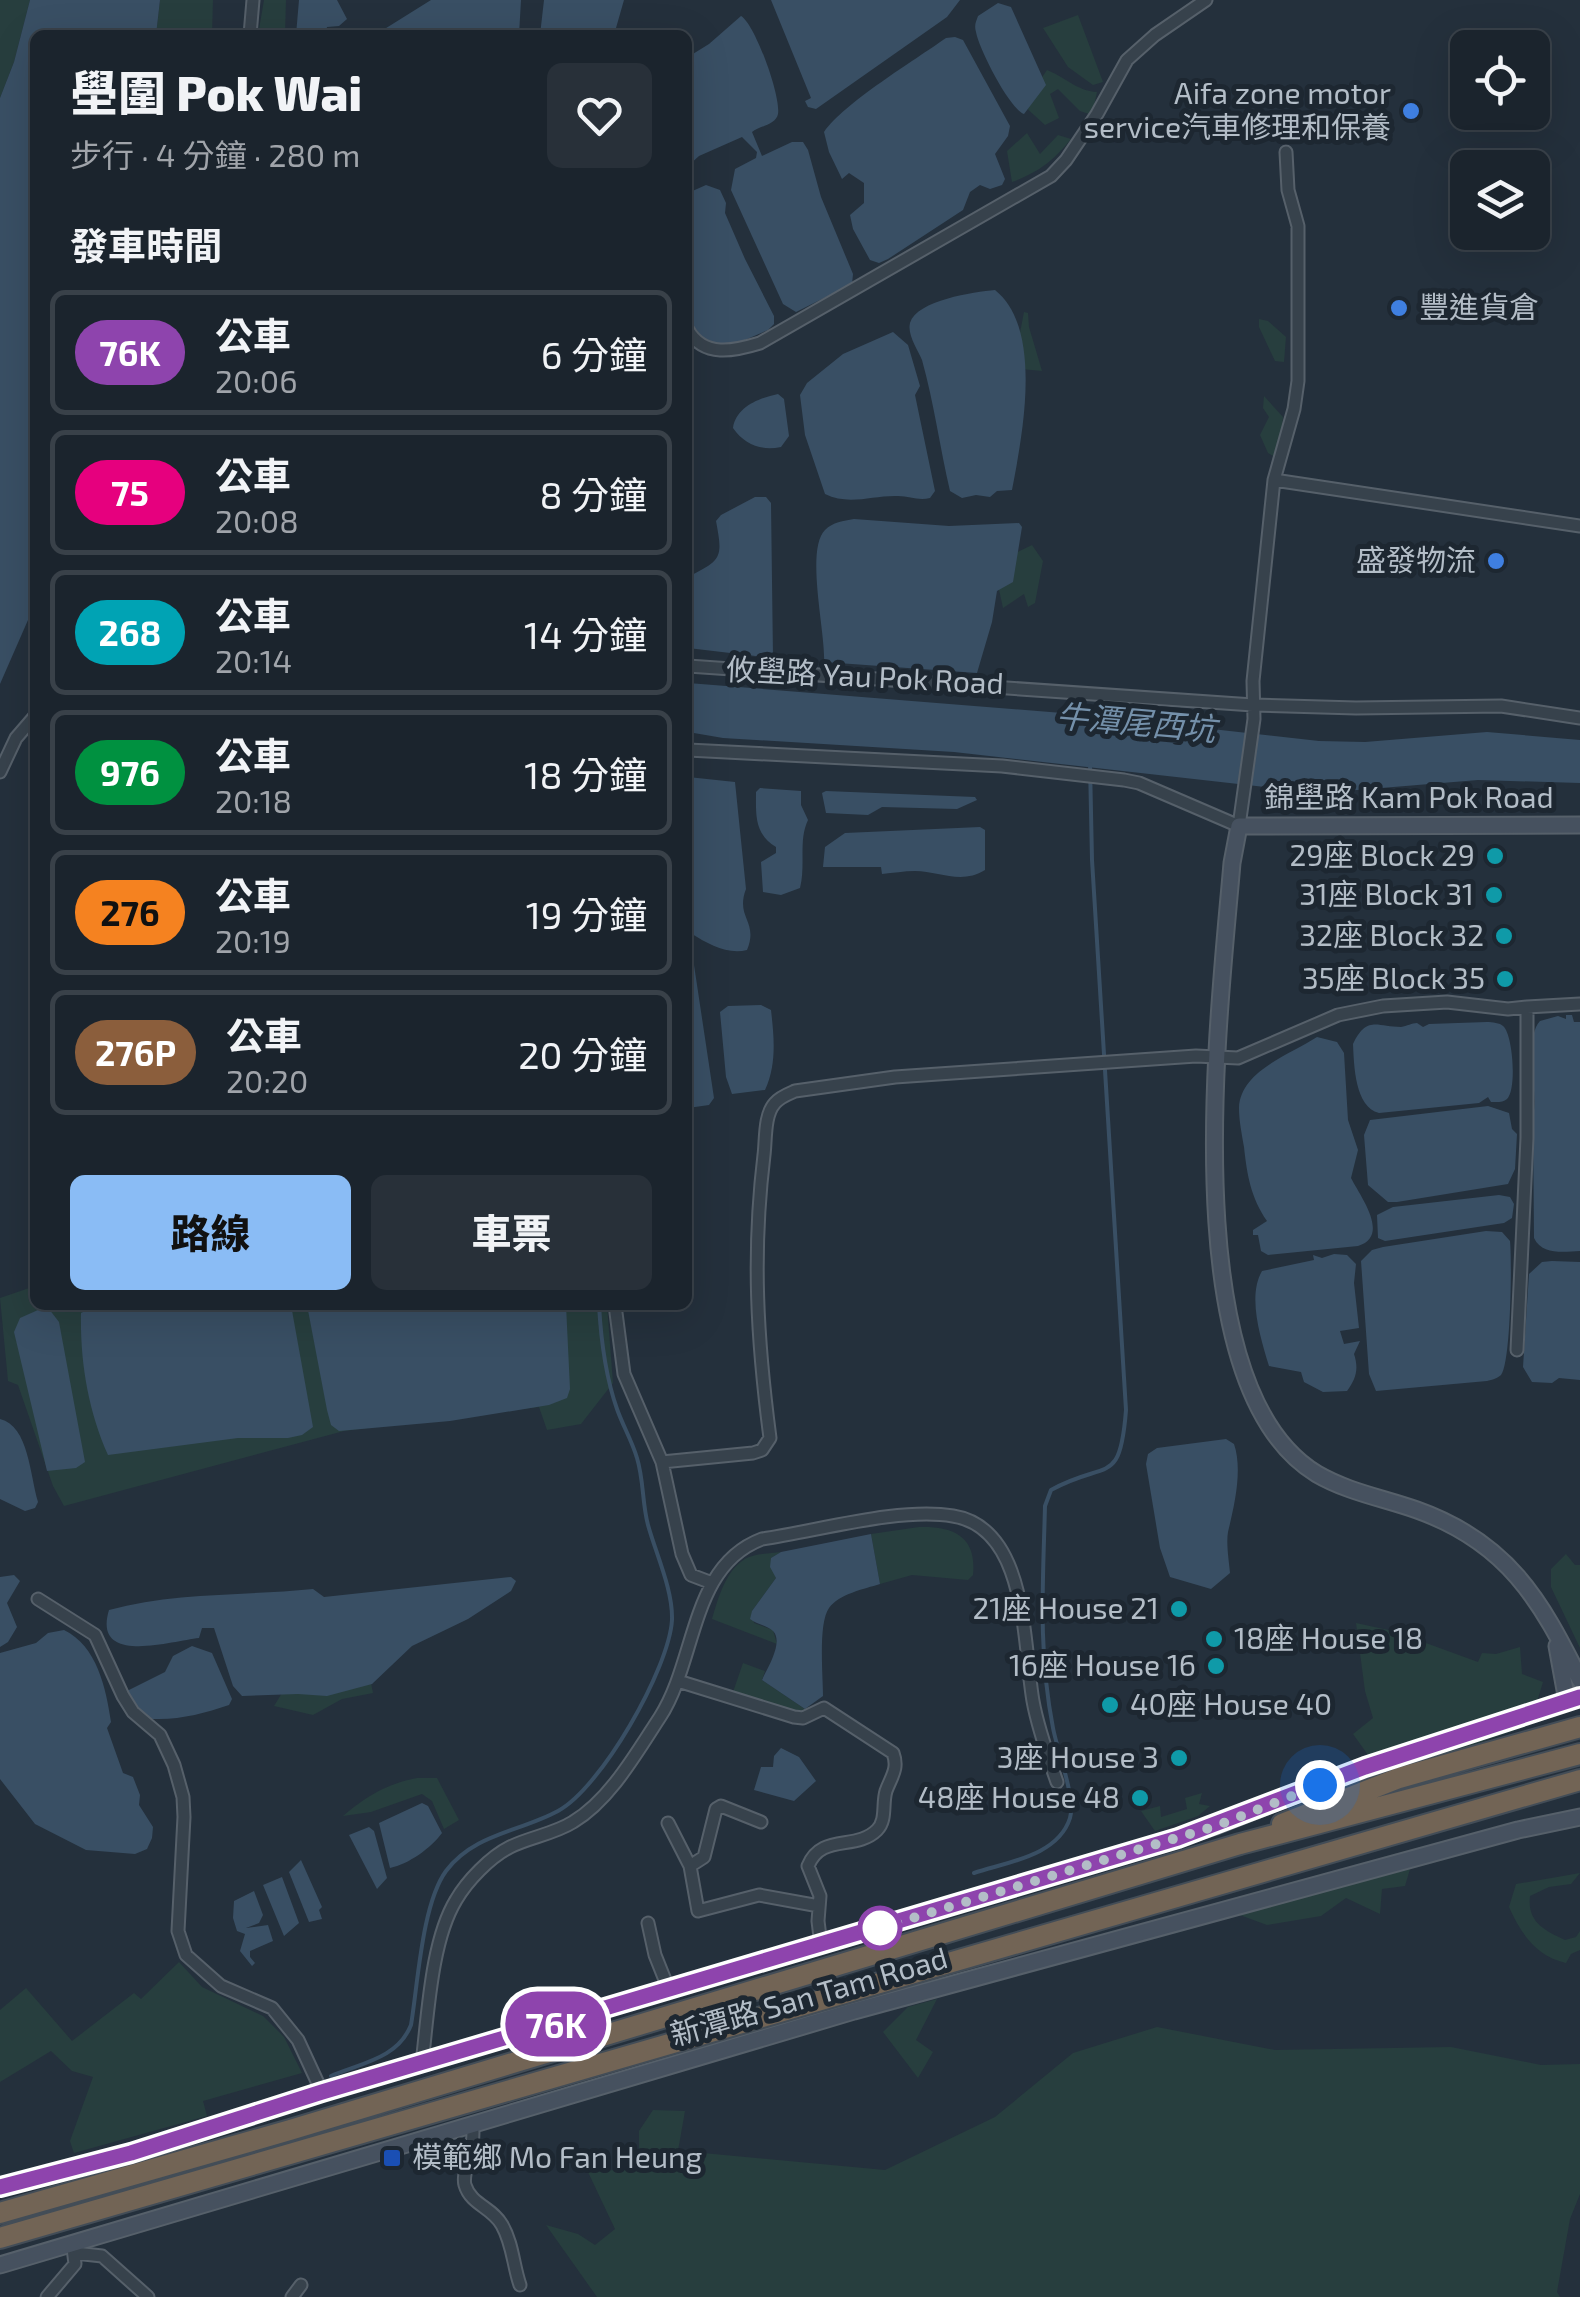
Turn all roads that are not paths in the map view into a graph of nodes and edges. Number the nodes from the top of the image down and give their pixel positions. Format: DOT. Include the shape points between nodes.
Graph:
graph roads {
  1 [pos="253,0"];
  2 [pos="1206,0"];
  3 [pos="250,30"];
  4 [pos="1286,152"];
  5 [pos="692,334"];
  6 [pos="1274,480"];
  7 [pos="1580,526"];
  8 [pos="692,666"];
  9 [pos="1253,704"];
  10 [pos="1580,718"];
  11 [pos="30,722"];
  12 [pos="692,750"];
  13 [pos="0,772"];
  14 [pos="1242,813"];
  15 [pos="1580,825"];
  16 [pos="1580,1004"];
  17 [pos="1527,1007"];
  18 [pos="1217,1058"];
  19 [pos="616,1310"];
  20 [pos="1517,1350"];
  21 [pos="662,1462"];
  22 [pos="712,1583"];
  23 [pos="38,1598"];
  24 [pos="1538,1599"];
  25 [pos="1580,1680"];
  26 [pos="678,1682"];
  27 [pos="1574,1699"];
  28 [pos="1580,1727"];
  29 [pos="1580,1754"];
  30 [pos="1580,1780"];
  31 [pos="1057,1782"];
  32 [pos="1580,1796"];
  33 [pos="1468,1812"];
  34 [pos="1580,1817"];
  35 [pos="668,1822"];
  36 [pos="760,1822"];
  37 [pos="1240,1844"];
  38 [pos="690,1866"];
  39 [pos="820,1906"];
  40 [pos="648,1923"];
  41 [pos="822,1945"];
  42 [pos="669,1990"];
  43 [pos="422,2063"];
  44 [pos="322,2092"];
  45 [pos="472,2123"];
  46 [pos="0,2187"];
  47 [pos="0,2213"];
  48 [pos="0,2238"];
  49 [pos="73,2248"];
  50 [pos="0,2265"];
  51 [pos="301,2284"];
  52 [pos="520,2285"];
  53 [pos="47,2297"];
  54 [pos="148,2297"];
  55 [pos="292,2297"];
  1 -- 3 [label="street"];
  2 -- 5 [label="street" via="1127,60 1051,176 760,342 731,352 704,347"];
  4 -- 6 [label="street" via="1298,226 1299,346 1294,409"];
  6 -- 7 [label="street"];
  6 -- 9 [label="street"];
  8 -- 9 [label="street, 攸壆路 Yau Pok Road"];
  9 -- 10 [label="street, 攸壆路 Yau Pok Road" via="1501,706"];
  9 -- 14 [label="street"];
  11 -- 13 [label="street"];
  12 -- 14 [label="street" via="1002,766 1139,783"];
  14 -- 15 [label="street, 錦壆路 Kam Pok Road"];
  14 -- 18 [label="street, 錦壆路 Kam Pok Road"];
  16 -- 17 [label="street"];
  17 -- 18 [label="street" via="1383,1006 1327,1020 1246,1056"];
  17 -- 20 [label="street"];
  18 -- 21 [label="street" via="895,1077 794,1091 775,1103 758,1198 755,1302 770,1438 754,1453"];
  18 -- 24 [label="street, 錦壆路 Kam Pok Road" via="1213,1144 1221,1252 1230,1316 1262,1413 1304,1465 1343,1487 1445,1523 1512,1569"];
  19 -- 21 [label="street" via="624,1374"];
  21 -- 22 [label="street" via="690,1576"];
  22 -- 26 [label="street"];
  22 -- 31 [label="street" via="730,1556 762,1538 924,1514 956,1516 980,1527 996,1540 1015,1585 1033,1700"];
  23 -- 44 [label="street" via="95,1634 122,1696 157,1732 174,1764 183,1796 178,1931 186,1956 221,1986 272,2008 298,2040"];
  24 -- 25 [label="street"];
  24 -- 27 [label="street"];
  26 -- 39 [label="street" via="803,1718 824,1708 893,1753 896,1768 877,1830 823,1847 812,1857 809,1874"];
  26 -- 43 [label="street" via="603,1796 576,1820 506,1848 456,1900 442,1934"];
  27 -- 41 [label="street" via="1365,1767 1216,1826"];
  28 -- 37 [label="highway" via="1399,1778"];
  29 -- 37 [label="highway"];
  30 -- 33 [label="highway"];
  32 -- 33 [label="highway"];
  33 -- 48 [label="highway"];
  34 -- 45 [label="street, 新潭路 San Tam Road" via="854,2011"];
  35 -- 38 [label="street"];
  36 -- 38 [label="street" via="716,1809 704,1857"];
  37 -- 47 [label="highway"];
  38 -- 39 [label="street" via="698,1911 759,1895"];
  39 -- 41 [label="street"];
  40 -- 42 [label="street"];
  41 -- 42 [label="street"];
  42 -- 43 [label="street"];
  43 -- 44 [label="street"];
  44 -- 46 [label="street"];
  45 -- 49 [label="street, 新潭路 San Tam Road"];
  45 -- 52 [label="street" via="465,2184 472,2201 502,2224"];
  49 -- 50 [label="street, 新潭路 San Tam Road"];
  49 -- 53 [label="street" via="76,2264"];
  49 -- 54 [label="street" via="102,2256"];
  51 -- 55 [label="street"];
}
